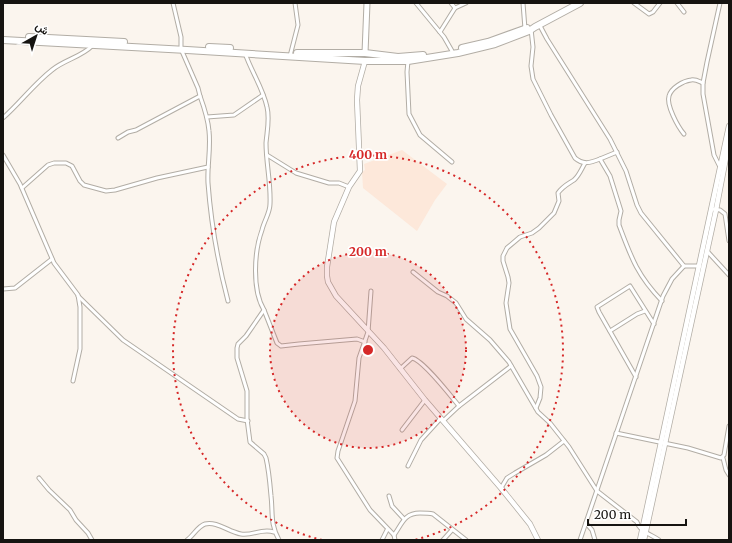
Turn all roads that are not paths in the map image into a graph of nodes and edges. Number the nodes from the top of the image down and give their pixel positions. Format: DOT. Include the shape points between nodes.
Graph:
graph roads {
  1 [pos="173,3"];
  2 [pos="296,3"];
  3 [pos="367,3"];
  4 [pos="451,3"];
  5 [pos="466,3"];
  6 [pos="523,3"];
  7 [pos="580,3"];
  8 [pos="634,3"];
  9 [pos="660,3"];
  10 [pos="677,3"];
  11 [pos="720,3"];
  12 [pos="417,4"];
  13 [pos="455,8"];
  14 [pos="684,12"];
  15 [pos="531,28"];
  16 [pos="440,32"];
  17 [pos="3,36"];
  18 [pos="25,39"];
  19 [pos="3,40"];
  20 [pos="93,43"];
  21 [pos="181,47"];
  22 [pos="452,51"];
  23 [pos="245,53"];
  24 [pos="366,53"];
  25 [pos="374,54"];
  26 [pos="290,55"];
  27 [pos="355,57"];
  28 [pos="398,59"];
  29 [pos="374,61"];
  30 [pos="408,61"];
  31 [pos="365,62"];
  32 [pos="703,83"];
  33 [pos="263,95"];
  34 [pos="200,96"];
  35 [pos="207,117"];
  36 [pos="3,118"];
  37 [pos="729,126"];
  38 [pos="684,134"];
  39 [pos="118,138"];
  40 [pos="729,142"];
  41 [pos="617,152"];
  42 [pos="3,155"];
  43 [pos="267,155"];
  44 [pos="600,159"];
  45 [pos="452,162"];
  46 [pos="585,163"];
  47 [pos="208,167"];
  48 [pos="722,168"];
  49 [pos="349,186"];
  50 [pos="22,188"];
  51 [pos="714,209"];
  52 [pos="728,231"];
  53 [pos="729,241"];
  54 [pos="705,249"];
  55 [pos="52,259"];
  56 [pos="684,266"];
  57 [pos="701,266"];
  58 [pos="413,272"];
  59 [pos="729,275"];
  60 [pos="3,289"];
  61 [pos="371,291"];
  62 [pos="78,295"];
  63 [pos="662,300"];
  64 [pos="228,301"];
  65 [pos="264,310"];
  66 [pos="646,312"];
  67 [pos="654,324"];
  68 [pos="610,331"];
  69 [pos="368,332"];
  70 [pos="365,342"];
  71 [pos="511,366"];
  72 [pos="400,369"];
  73 [pos="636,377"];
  74 [pos="72,382"];
  75 [pos="425,400"];
  76 [pos="459,406"];
  77 [pos="536,408"];
  78 [pos="442,419"];
  79 [pos="248,421"];
  80 [pos="729,426"];
  81 [pos="402,430"];
  82 [pos="616,433"];
  83 [pos="564,441"];
  84 [pos="662,443"];
  85 [pos="723,458"];
  86 [pos="408,466"];
  87 [pos="729,474"];
  88 [pos="39,478"];
  89 [pos="501,488"];
  90 [pos="596,491"];
  91 [pos="389,496"];
  92 [pos="404,519"];
  93 [pos="586,523"];
  94 [pos="387,530"];
  95 [pos="452,530"];
  96 [pos="643,531"];
  97 [pos="274,532"];
  98 [pos="394,535"];
  99 [pos="92,540"];
  100 [pos="187,540"];
  101 [pos="279,540"];
  102 [pos="382,540"];
  103 [pos="395,540"];
  104 [pos="443,540"];
  105 [pos="466,540"];
  106 [pos="538,540"];
  107 [pos="580,540"];
  108 [pos="595,540"];
  109 [pos="640,540"];
  110 [pos="644,540"];
  111 [pos="659,540"];
  1 -- 21 [label="street"];
  2 -- 26 [label="street" via="298,25"];
  3 -- 24 [label="main road"];
  4 -- 13 [label="street"];
  5 -- 13 [label="street"];
  6 -- 15 [label="street"];
  7 -- 15 [label="highway"];
  8 -- 9 [label="street" via="649,14"];
  10 -- 14 [label="street"];
  11 -- 32 [label="street"];
  12 -- 16 [label="street"];
  13 -- 16 [label="street"];
  15 -- 22 [label="highway"];
  15 -- 30 [label="highway" via="496,44"];
  15 -- 41 [label="street" via="547,39"];
  15 -- 46 [label="street" via="531,73 535,84 572,153"];
  16 -- 22 [label="street"];
  17 -- 18 [label="highway"];
  18 -- 19 [label="highway"];
  18 -- 20 [label="highway"];
  20 -- 21 [label="highway"];
  20 -- 36 [label="street" via="84,52 54,68"];
  21 -- 23 [label="highway"];
  21 -- 26 [label="highway"];
  21 -- 34 [label="street"];
  22 -- 28 [label="highway"];
  23 -- 26 [label="highway"];
  23 -- 33 [label="street"];
  24 -- 25 [label="highway"];
  24 -- 27 [label="highway"];
  25 -- 28 [label="highway"];
  25 -- 29 [label="highway"];
  26 -- 27 [label="highway"];
  27 -- 31 [label="highway"];
  28 -- 29 [label="highway"];
  28 -- 30 [label="highway"];
  29 -- 31 [label="highway"];
  30 -- 45 [label="street" via="408,111 411,118 420,135"];
  31 -- 49 [label="street" via="357,100 360,171"];
  32 -- 38 [label="street" via="691,80 674,89 669,96 668,102 675,120"];
  32 -- 48 [label="street" via="713,151 717,163"];
  33 -- 35 [label="street" via="234,115"];
  33 -- 43 [label="street" via="268,110"];
  34 -- 35 [label="street"];
  34 -- 39 [label="street"];
  35 -- 47 [label="street"];
  37 -- 48 [label="street"];
  40 -- 48 [label="street"];
  41 -- 44 [label="street"];
  41 -- 56 [label="street" via="641,213"];
  42 -- 50 [label="street"];
  43 -- 49 [label="street" via="296,173"];
  43 -- 65 [label="street" via="270,206 259,239 256,275 259,300"];
  44 -- 46 [label="street"];
  44 -- 63 [label="street" via="610,176 621,211 619,225 630,254 643,279"];
  46 -- 77 [label="street" via="576,177 558,192 559,202 554,213 539,228 520,237 506,248 503,256 509,283 506,303 510,329 541,387"];
  47 -- 50 [label="street" via="106,191 84,185 72,166 54,163 48,165"];
  47 -- 64 [label="street" via="216,246"];
  48 -- 51 [label="street"];
  49 -- 69 [label="street" via="334,222 327,276 336,296"];
  50 -- 55 [label="street"];
  51 -- 52 [label="street" via="726,214"];
  51 -- 54 [label="street"];
  52 -- 53 [label="street"];
  54 -- 57 [label="street"];
  54 -- 59 [label="street"];
  55 -- 60 [label="street" via="15,288"];
  55 -- 62 [label="street"];
  56 -- 57 [label="street"];
  56 -- 63 [label="street" via="668,286"];
  57 -- 84 [label="street"];
  58 -- 71 [label="street" via="456,303 466,318 490,340"];
  61 -- 69 [label="street"];
  62 -- 74 [label="street" via="80,349"];
  62 -- 79 [label="street" via="123,340 238,419"];
  63 -- 67 [label="street"];
  65 -- 70 [label="street" via="277,343 281,346 357,339"];
  65 -- 79 [label="street" via="237,348 237,358 247,391"];
  66 -- 67 [label="street"];
  66 -- 68 [label="street" via="637,314"];
  66 -- 68 [label="street" via="628,286 598,307"];
  67 -- 73 [label="street"];
  68 -- 73 [label="street"];
  69 -- 70 [label="street"];
  69 -- 72 [label="street"];
  70 -- 94 [label="street" via="359,358 355,401 337,458 370,510"];
  71 -- 76 [label="street"];
  71 -- 77 [label="street"];
  72 -- 75 [label="street"];
  72 -- 76 [label="street" via="412,358 417,359"];
  73 -- 82 [label="street"];
  75 -- 78 [label="street"];
  75 -- 81 [label="street"];
  76 -- 78 [label="street"];
  77 -- 83 [label="street"];
  78 -- 86 [label="street" via="421,440"];
  78 -- 89 [label="street"];
  79 -- 97 [label="street" via="250,443 264,454 267,460"];
  80 -- 85 [label="street"];
  82 -- 84 [label="street"];
  82 -- 90 [label="street"];
  83 -- 89 [label="street" via="507,478"];
  83 -- 90 [label="street"];
  84 -- 85 [label="street"];
  84 -- 96 [label="street"];
  85 -- 87 [label="street"];
  88 -- 99 [label="street" via="70,510"];
  89 -- 106 [label="street" via="530,524"];
  90 -- 93 [label="street"];
  90 -- 96 [label="street" via="637,522"];
  91 -- 92 [label="street" via="392,506"];
  92 -- 95 [label="street" via="414,513 431,513"];
  92 -- 98 [label="street"];
  93 -- 107 [label="street"];
  93 -- 108 [label="street" via="592,530"];
  94 -- 98 [label="street"];
  94 -- 102 [label="street"];
  95 -- 104 [label="street"];
  95 -- 105 [label="street"];
  96 -- 109 [label="street"];
  96 -- 110 [label="street"];
  96 -- 111 [label="street"];
  97 -- 100 [label="street" via="264,530 242,534 208,523 200,526"];
  97 -- 101 [label="street"];
  98 -- 103 [label="street"];
}
